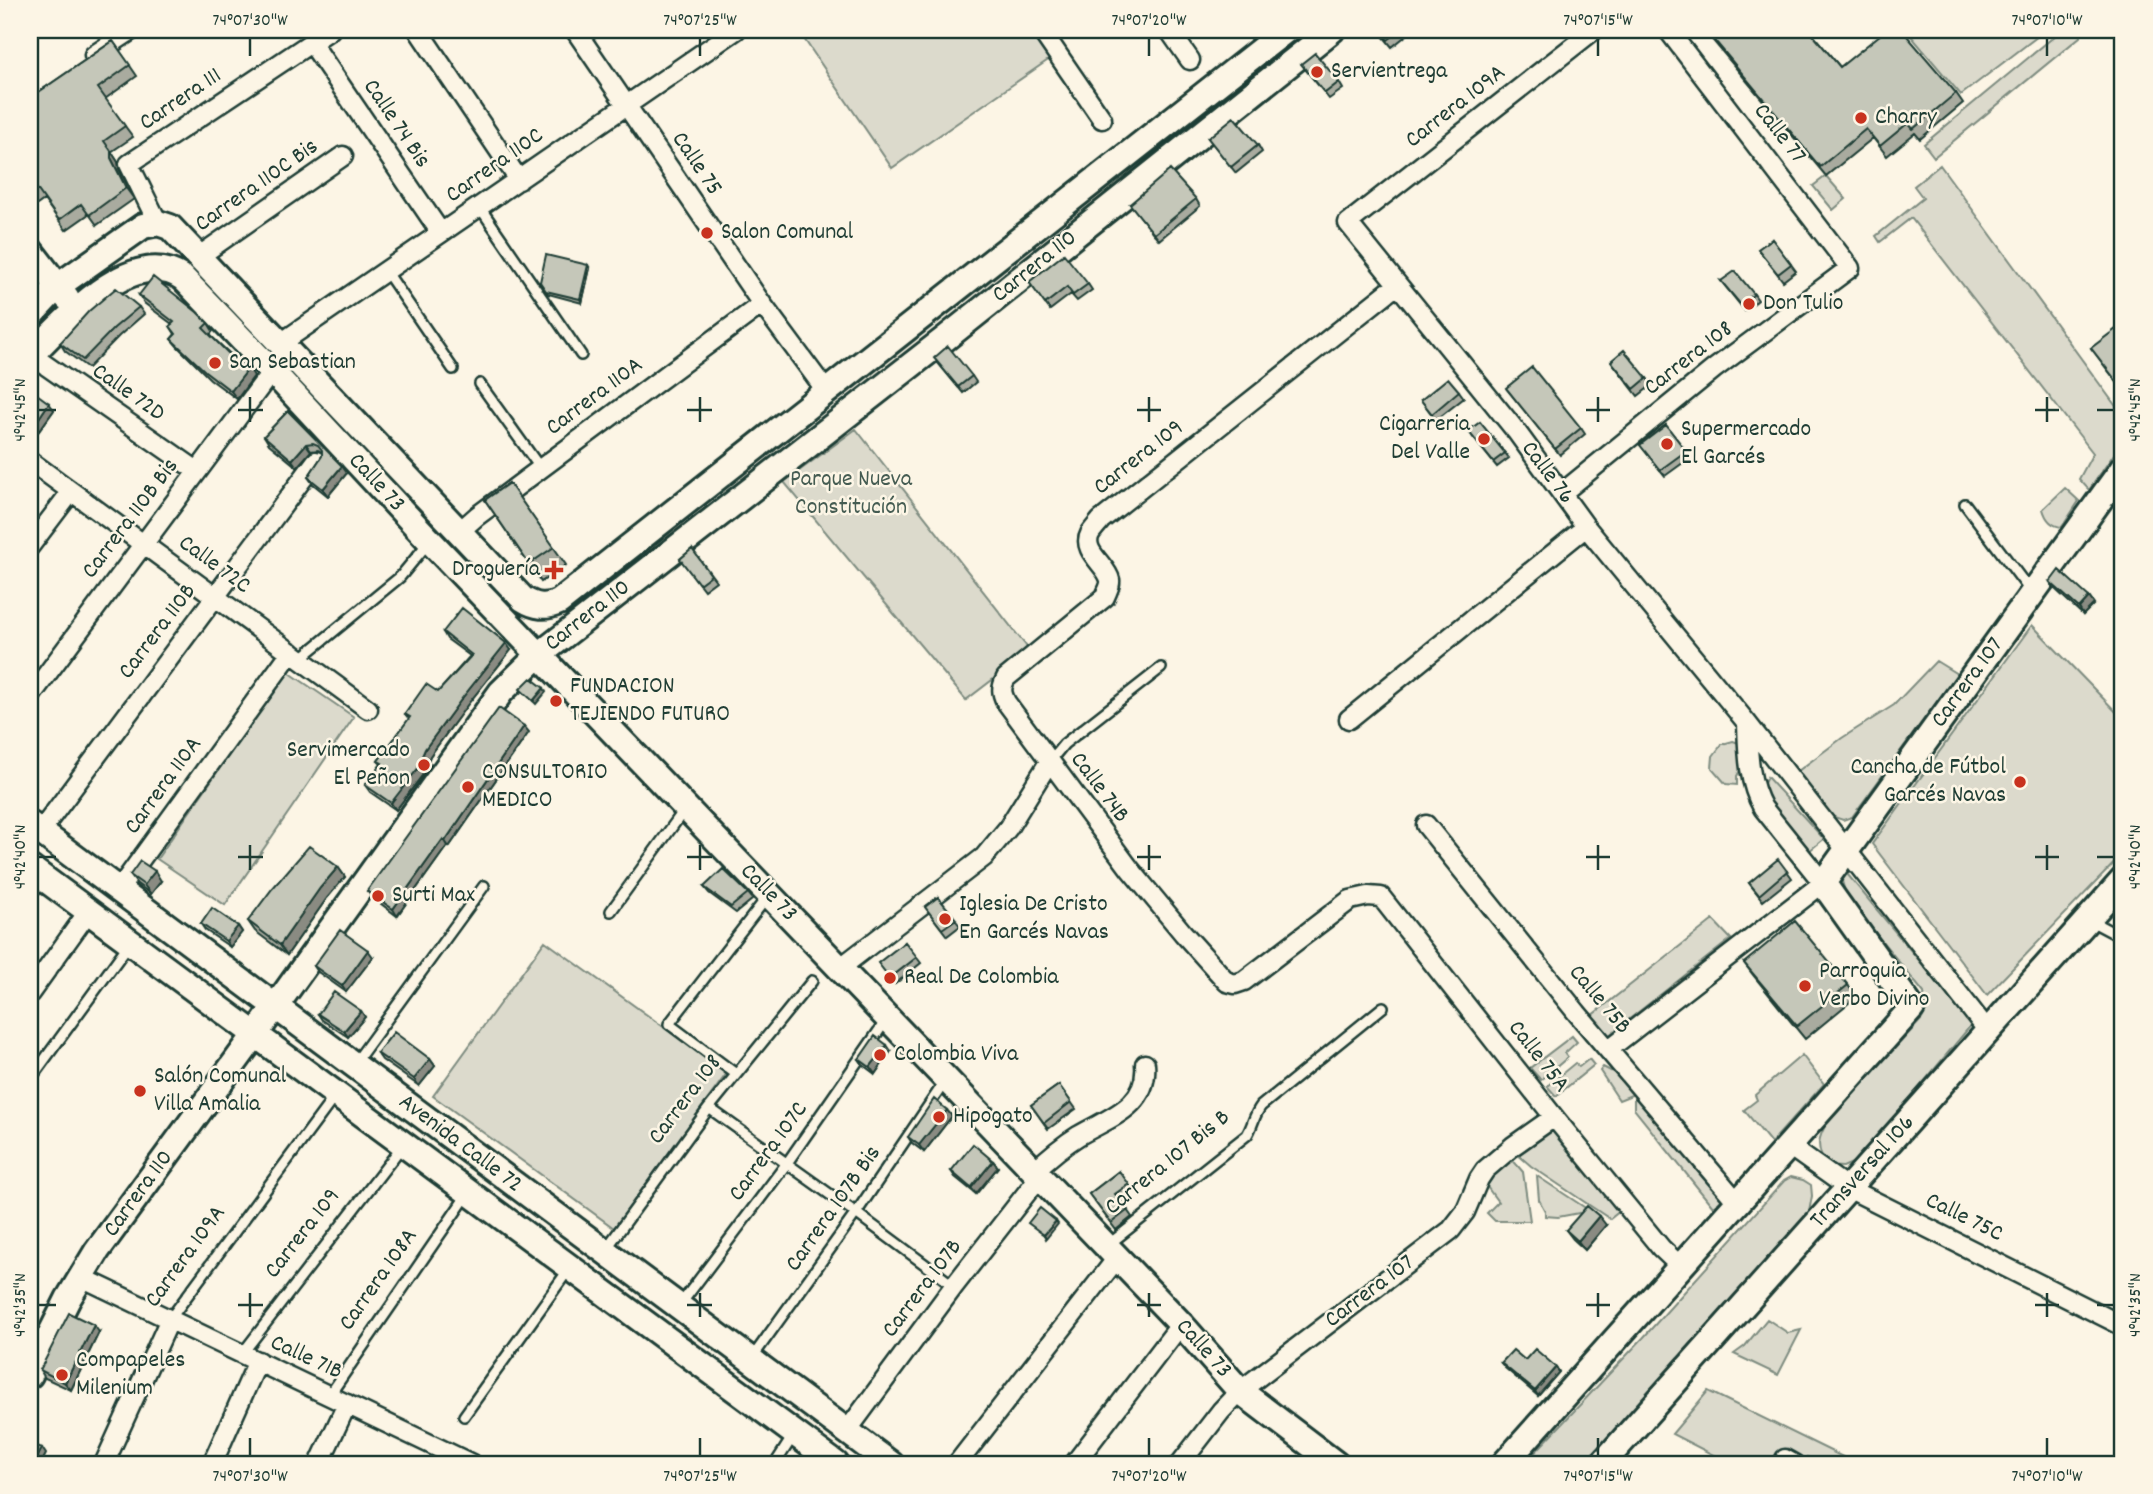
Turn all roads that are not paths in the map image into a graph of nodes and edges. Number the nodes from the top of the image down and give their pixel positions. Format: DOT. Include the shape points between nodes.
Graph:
graph roads {
  1 [pos="132,30"];
  2 [pos="330,30"];
  3 [pos="418,30"];
  4 [pos="575,30"];
  5 [pos="736,30"];
  6 [pos="1041,30"];
  7 [pos="1169,30"];
  8 [pos="1286,30"];
  9 [pos="1332,30"];
  10 [pos="1594,30"];
  11 [pos="1668,30"];
  12 [pos="716,35"];
  13 [pos="311,42"];
  14 [pos="1190,60"];
  15 [pos="76,68"];
  16 [pos="626,105"];
  17 [pos="1102,120"];
  18 [pos="343,156"];
  19 [pos="519,180"];
  20 [pos="479,206"];
  21 [pos="158,223"];
  22 [pos="1348,223"];
  23 [pos="441,233"];
  24 [pos="30,250"];
  25 [pos="198,257"];
  26 [pos="1850,268"];
  27 [pos="386,271"];
  28 [pos="1397,285"];
  29 [pos="58,286"];
  30 [pos="762,304"];
  31 [pos="76,309"];
  32 [pos="30,316"];
  33 [pos="281,344"];
  34 [pos="581,355"];
  35 [pos="30,356"];
  36 [pos="453,369"];
  37 [pos="272,370"];
  38 [pos="480,384"];
  39 [pos="827,392"];
  40 [pos="30,461"];
  41 [pos="316,461"];
  42 [pos="541,468"];
  43 [pos="2123,468"];
  44 [pos="197,471"];
  45 [pos="71,492"];
  46 [pos="1562,493"];
  47 [pos="1965,504"];
  48 [pos="1586,527"];
  49 [pos="460,531"];
  50 [pos="430,541"];
  51 [pos="143,544"];
  52 [pos="30,546"];
  53 [pos="2032,593"];
  54 [pos="215,597"];
  55 [pos="544,607"];
  56 [pos="539,654"];
  57 [pos="296,656"];
  58 [pos="1161,668"];
  59 [pos="30,697"];
  60 [pos="1006,702"];
  61 [pos="369,709"];
  62 [pos="1349,719"];
  63 [pos="1747,723"];
  64 [pos="1049,762"];
  65 [pos="686,808"];
  66 [pos="1426,825"];
  67 [pos="35,828"];
  68 [pos="1847,849"];
  69 [pos="30,868"];
  70 [pos="125,880"];
  71 [pos="2123,880"];
  72 [pos="1823,883"];
  73 [pos="484,886"];
  74 [pos="769,895"];
  75 [pos="1350,900"];
  76 [pos="611,911"];
  77 [pos="88,912"];
  78 [pos="2088,919"];
  79 [pos="2123,938"];
  80 [pos="130,943"];
  81 [pos="840,968"];
  82 [pos="812,981"];
  83 [pos="30,993"];
  84 [pos="275,1006"];
  85 [pos="1383,1007"];
  86 [pos="888,1018"];
  87 [pos="1988,1031"];
  88 [pos="255,1035"];
  89 [pos="1609,1049"];
  90 [pos="1145,1064"];
  91 [pos="354,1065"];
  92 [pos="34,1074"];
  93 [pos="736,1074"];
  94 [pos="946,1079"];
  95 [pos="335,1095"];
  96 [pos="709,1108"];
  97 [pos="1554,1117"];
  98 [pos="403,1144"];
  99 [pos="1789,1146"];
  100 [pos="787,1163"];
  101 [pos="1037,1174"];
  102 [pos="1848,1188"];
  103 [pos="469,1193"];
  104 [pos="1738,1203"];
  105 [pos="856,1213"];
  106 [pos="604,1251"];
  107 [pos="1112,1252"];
  108 [pos="1681,1267"];
  109 [pos="570,1268"];
  110 [pos="81,1277"];
  111 [pos="954,1286"];
  112 [pos="679,1306"];
  113 [pos="170,1319"];
  114 [pos="1181,1324"];
  115 [pos="2123,1326"];
  116 [pos="37,1341"];
  117 [pos="250,1358"];
  118 [pos="750,1360"];
  119 [pos="30,1374"];
  120 [pos="1240,1391"];
  121 [pos="329,1396"];
  122 [pos="347,1404"];
  123 [pos="464,1416"];
  124 [pos="847,1431"];
  125 [pos="795,1434"];
  126 [pos="436,1457"];
  127 [pos="104,1464"];
  128 [pos="212,1464"];
  129 [pos="319,1464"];
  130 [pos="472,1464"];
  131 [pos="775,1464"];
  132 [pos="836,1464"];
  133 [pos="891,1464"];
  134 [pos="957,1464"];
  135 [pos="1074,1464"];
  136 [pos="1180,1464"];
  137 [pos="1336,1464"];
  138 [pos="1504,1464"];
  139 [pos="1602,1464"];
  1 -- 15 [label="street"];
  2 -- 13 [label="street, Carrera 111"];
  3 -- 19 [label="street"];
  4 -- 16 [label="street, Calle 75"];
  5 -- 12 [label="street, Carrera 110C"];
  6 -- 17 [label="street"];
  7 -- 14 [label="street"];
  8 -- 39 [label="main road, Carrera 110"];
  9 -- 56 [label="main road, Carrera 110"];
  10 -- 22 [label="street, Carrera 109A"];
  11 -- 26 [label="street, Calle 77"];
  12 -- 16 [label="street, Carrera 110C"];
  13 -- 21 [label="street, Carrera 111" via="129,164"];
  13 -- 23 [label="street, Calle 74 Bis"];
  16 -- 19 [label="street, Carrera 110C"];
  16 -- 30 [label="street, Calle 75"];
  18 -- 25 [label="street, Carrera 110C Bis"];
  19 -- 20 [label="street, Carrera 110C"];
  20 -- 23 [label="street, Carrera 110C"];
  20 -- 34 [label="lane"];
  21 -- 25 [label="main road, Calle 73" via="170,228"];
  21 -- 29 [label="main road" via="143,226"];
  22 -- 28 [label="street, Calle 76"];
  23 -- 27 [label="street, Carrera 110C"];
  24 -- 29 [label="main road"];
  25 -- 33 [label="main road, Calle 73"];
  26 -- 46 [label="street, Carrera 108" via="1714,369"];
  27 -- 33 [label="street, Carrera 110C"];
  27 -- 36 [label="lane"];
  28 -- 46 [label="street, Calle 76"];
  28 -- 60 [label="street, Carrera 109" via="1101,520 1088,540 1110,578 1105,597 1006,678 1002,687"];
  29 -- 31 [label="main road"];
  29 -- 32 [label="main road"];
  30 -- 39 [label="street, Calle 75"];
  30 -- 42 [label="street, Carrera 110A"];
  31 -- 35 [label="main road"];
  31 -- 37 [label="main road, Calle 73" via="115,282 144,270 169,270 183,278"];
  33 -- 49 [label="main road, Calle 73"];
  35 -- 44 [label="street, Calle 72D"];
  37 -- 44 [label="street, Carrera 110B Bis"];
  37 -- 50 [label="main road, Calle 73"];
  38 -- 42 [label="lane"];
  39 -- 55 [label="main road, Carrera 110" via="559,602"];
  40 -- 45 [label="street, Calle 72C"];
  41 -- 54 [label="street, Carrera 110B"];
  42 -- 49 [label="street, Carrera 110A"];
  43 -- 53 [label="main road, Carrera 107"];
  44 -- 51 [label="street, Carrera 110B Bis"];
  45 -- 51 [label="street, Calle 72C"];
  45 -- 52 [label="street"];
  46 -- 48 [label="street, Calle 76"];
  47 -- 53 [label="lane"];
  48 -- 62 [label="street"];
  48 -- 63 [label="street, Calle 76"];
  49 -- 55 [label="main road, Calle 73" via="523,599"];
  50 -- 56 [label="main road, Calle 73"];
  50 -- 57 [label="lane" via="400,577"];
  51 -- 54 [label="street, Calle 72C"];
  51 -- 59 [label="street, Carrera 110B Bis"];
  53 -- 68 [label="main road, Carrera 107"];
  54 -- 57 [label="street, Calle 72C"];
  54 -- 67 [label="street, Carrera 110B"];
  56 -- 65 [label="main road, Calle 73"];
  56 -- 84 [label="main road, Carrera 110" via="489,708"];
  57 -- 61 [label="street, Calle 72C"];
  57 -- 70 [label="street, Carrera 110A"];
  58 -- 64 [label="lane" via="1064,744"];
  60 -- 64 [label="street, Calle 74B"];
  63 -- 68 [label="street, Calle 76"];
  63 -- 72 [label="street" via="1749,772 1757,797"];
  64 -- 75 [label="street, Calle 74B" via="1130,869 1227,982 1244,981"];
  64 -- 81 [label="street" via="984,857"];
  65 -- 74 [label="main road, Calle 73"];
  65 -- 76 [label="lane"];
  66 -- 89 [label="street, Calle 75B"];
  67 -- 84 [label="main road, Avenida Calle 72"];
  68 -- 72 [label="main road, Carrera 107"];
  68 -- 87 [label="street, Calle 76"];
  69 -- 77 [label="main road, Avenida Calle 72"];
  71 -- 78 [label="main road, Transversal 106"];
  72 -- 89 [label="street, Carrera 107"];
  72 -- 99 [label="main road" via="1912,1009"];
  73 -- 91 [label="lane"];
  74 -- 81 [label="main road, Calle 73"];
  74 -- 93 [label="lane" via="669,1024"];
  75 -- 97 [label="street, Calle 75A" via="1381,897"];
  77 -- 80 [label="main road, Avenida Calle 72"];
  77 -- 83 [label="street"];
  78 -- 79 [label="lane"];
  78 -- 87 [label="main road, Transversal 106"];
  80 -- 88 [label="main road, Avenida Calle 72"];
  80 -- 92 [label="lane"];
  81 -- 86 [label="main road, Calle 73"];
  82 -- 93 [label="lane, Carrera 108"];
  84 -- 88 [label="main road, Carrera 110"];
  84 -- 91 [label="main road, Avenida Calle 72"];
  85 -- 107 [label="lane, Carrera 107 Bis B" via="1261,1105 1247,1135"];
  86 -- 94 [label="main road, Calle 73"];
  86 -- 100 [label="lane, Carrera 107C"];
  87 -- 102 [label="main road, Transversal 106"];
  88 -- 95 [label="main road, Avenida Calle 72"];
  88 -- 110 [label="main road, Carrera 110"];
  89 -- 104 [label="street, Calle 75B"];
  90 -- 101 [label="street, Carrera 107B" via="1146,1079 1127,1107 1063,1146"];
  91 -- 106 [label="main road, Avenida Calle 72"];
  93 -- 96 [label="lane, Carrera 108"];
  94 -- 101 [label="main road, Calle 73"];
  94 -- 105 [label="lane, Carrera 107B Bis"];
  95 -- 98 [label="main road, Avenida Calle 72"];
  95 -- 113 [label="lane, Carrera 109A"];
  96 -- 100 [label="lane"];
  96 -- 106 [label="lane, Carrera 108"];
  97 -- 108 [label="street, Calle 75A"];
  97 -- 120 [label="street, Carrera 107" via="1485,1170 1451,1230"];
  98 -- 103 [label="main road, Avenida Calle 72"];
  98 -- 117 [label="lane, Carrera 109"];
  99 -- 102 [label="street, Calle 75C"];
  99 -- 104 [label="main road"];
  100 -- 105 [label="lane"];
  100 -- 112 [label="lane, Carrera 107C"];
  101 -- 107 [label="main road, Calle 73"];
  101 -- 111 [label="street, Carrera 107B"];
  102 -- 115 [label="street, Calle 75C"];
  102 -- 139 [label="main road, Transversal 106"];
  103 -- 109 [label="main road, Avenida Calle 72"];
  103 -- 121 [label="lane, Carrera 108A"];
  104 -- 108 [label="main road"];
  105 -- 111 [label="lane"];
  105 -- 118 [label="lane, Carrera 107B Bis"];
  106 -- 112 [label="main road, Avenida Calle 72"];
  107 -- 114 [label="main road, Calle 73"];
  107 -- 134 [label="street, Carrera 107 Bis B"];
  108 -- 138 [label="main road"];
  109 -- 123 [label="lane"];
  109 -- 125 [label="main road, Avenida Calle 72"];
  110 -- 113 [label="street, Calle 71B"];
  110 -- 116 [label="main road, Carrera 110"];
  111 -- 124 [label="street, Carrera 107B"];
  112 -- 118 [label="main road, Avenida Calle 72"];
  113 -- 117 [label="street, Calle 71B"];
  113 -- 127 [label="street, Carrera 109A"];
  114 -- 120 [label="main road, Calle 73"];
  114 -- 135 [label="street"];
  116 -- 119 [label="main road, Carrera 110"];
  117 -- 121 [label="street, Calle 71B"];
  117 -- 128 [label="street, Carrera 109"];
  118 -- 124 [label="main road, Avenida Calle 72"];
  120 -- 136 [label="street, Carrera 107"];
  120 -- 137 [label="main road, Calle 73"];
  121 -- 122 [label="street, Calle 71B"];
  122 -- 126 [label="street, Calle 71B"];
  122 -- 129 [label="street"];
  124 -- 133 [label="main road, Avenida Calle 72"];
  125 -- 131 [label="lane"];
  125 -- 132 [label="main road, Avenida Calle 72"];
  126 -- 130 [label="street, Calle 71B"];
}
